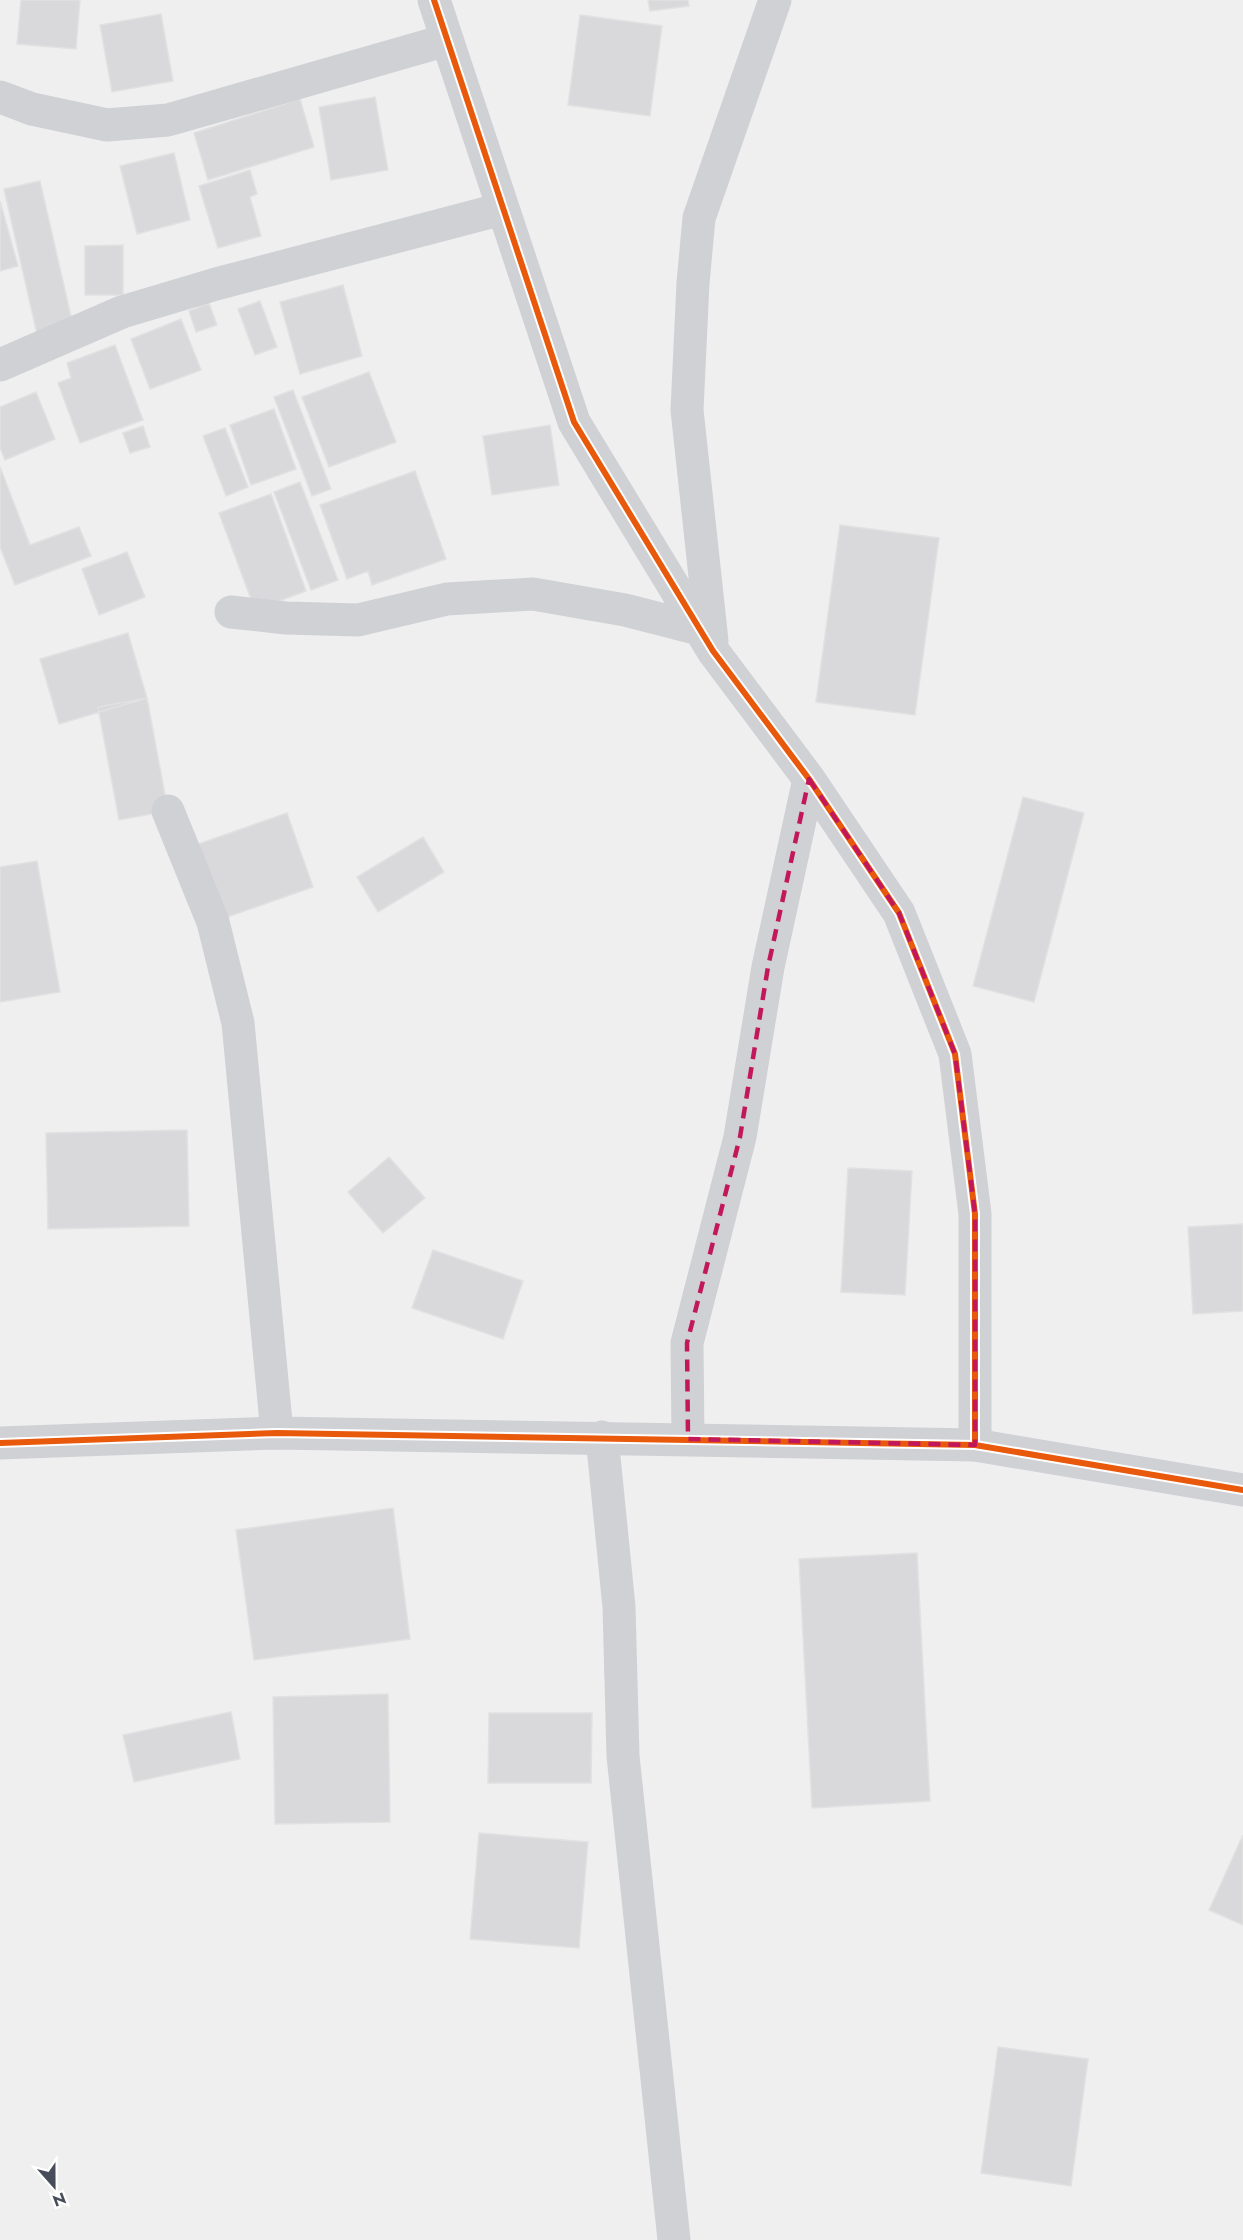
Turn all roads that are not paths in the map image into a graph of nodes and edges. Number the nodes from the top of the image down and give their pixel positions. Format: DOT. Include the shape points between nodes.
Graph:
graph roads {
  1 [pos="434,0"];
  2 [pos="775,0"];
  3 [pos="447,40"];
  4 [pos="0,97"];
  5 [pos="502,208"];
  6 [pos="0,365"];
  7 [pos="231,612"];
  8 [pos="706,640"];
  9 [pos="809,779"];
  10 [pos="168,811"];
  11 [pos="277,1433"];
  12 [pos="602,1437"];
  13 [pos="688,1439"];
  14 [pos="0,1443"];
  15 [pos="975,1445"];
  16 [pos="1243,1490"];
  17 [pos="674,2240"];
  1 -- 3 [label="street"];
  2 -- 8 [label="street" via="699,218 687,410"];
  3 -- 4 [label="street" via="168,120 106,125 32,109"];
  3 -- 5 [label="street"];
  5 -- 6 [label="street" via="122,312"];
  5 -- 8 [label="street" via="574,422"];
  7 -- 8 [label="street" via="358,620 447,598 534,594 625,610"];
  8 -- 9 [label="street"];
  9 -- 13 [label="street" via="768,967 740,1137 687,1343"];
  9 -- 15 [label="street" via="899,913 955,1054 975,1214"];
  10 -- 11 [label="street" via="213,922 238,1023"];
  11 -- 12 [label="street"];
  11 -- 14 [label="street"];
  12 -- 13 [label="street"];
  12 -- 17 [label="street" via="619,1607 623,1756"];
  13 -- 15 [label="street"];
  15 -- 16 [label="street"];
}
